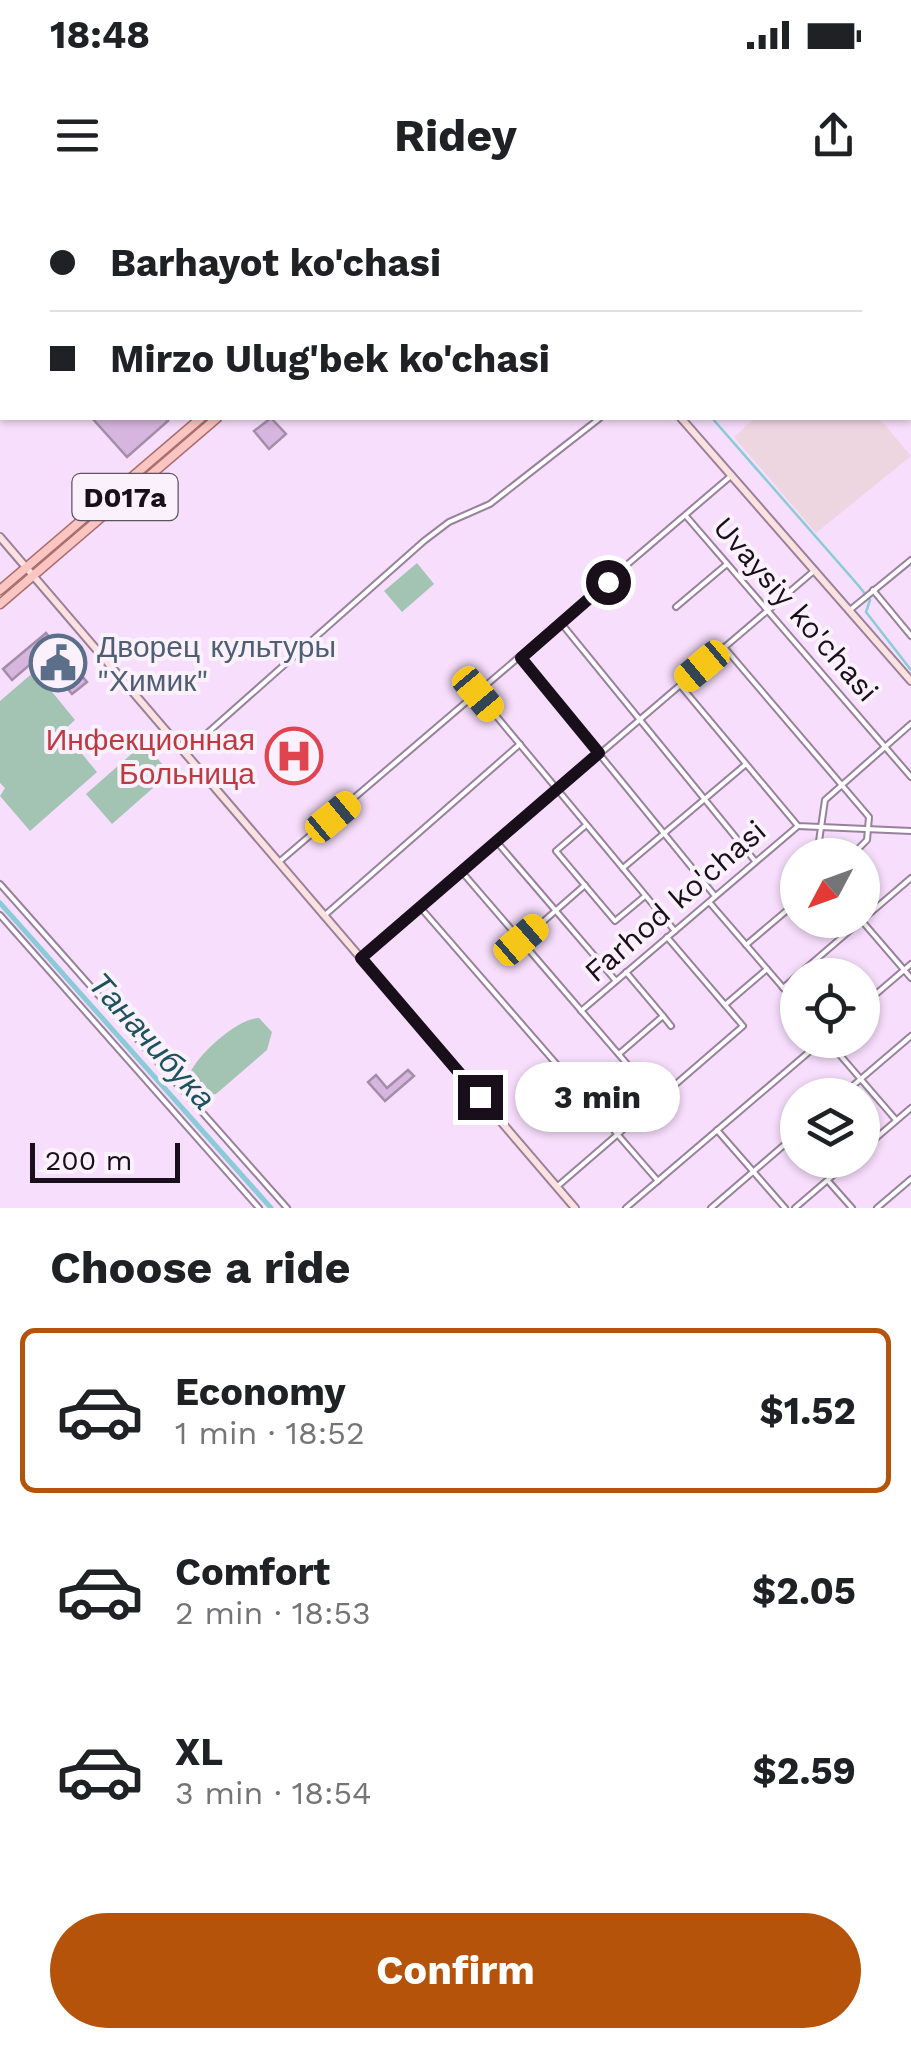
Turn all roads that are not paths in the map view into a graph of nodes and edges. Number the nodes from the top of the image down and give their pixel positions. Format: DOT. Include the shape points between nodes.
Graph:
graph roads {
  1 [pos="199,420"];
  2 [pos="216,420"];
  3 [pos="597,420"];
  4 [pos="684,420"];
  5 [pos="732,474"];
  6 [pos="686,516"];
  7 [pos="0,537"];
  8 [pos="911,560"];
  9 [pos="726,564"];
  10 [pos="26,568"];
  11 [pos="816,570"];
  12 [pos="33,577"];
  13 [pos="0,590"];
  14 [pos="872,591"];
  15 [pos="0,604"];
  16 [pos="676,607"];
  17 [pos="850,610"];
  18 [pos="766,612"];
  19 [pos="561,623"];
  20 [pos="911,636"];
  21 [pos="724,648"];
  22 [pos="521,658"];
  23 [pos="911,681"];
  24 [pos="680,685"];
  25 [pos="478,694"];
  26 [pos="640,719"];
  27 [pos="911,724"];
  28 [pos="520,744"];
  29 [pos="885,746"];
  30 [pos="186,752"];
  31 [pos="599,753"];
  32 [pos="746,765"];
  33 [pos="911,777"];
  34 [pos="842,785"];
  35 [pos="557,790"];
  36 [pos="706,800"];
  37 [pos="585,826"];
  38 [pos="798,826"];
  39 [pos="818,827"];
  40 [pos="868,829"];
  41 [pos="911,831"];
  42 [pos="664,832"];
  43 [pos="818,838"];
  44 [pos="868,838"];
  45 [pos="496,841"];
  46 [pos="755,861"];
  47 [pos="280,862"];
  48 [pos="623,869"];
  49 [pos="461,871"];
  50 [pos="911,878"];
  51 [pos="0,884"];
  52 [pos="585,885"];
  53 [pos="645,896"];
  54 [pos="716,896"];
  55 [pos="709,902"];
  56 [pos="880,905"];
  57 [pos="420,907"];
  58 [pos="556,911"];
  59 [pos="0,915"];
  60 [pos="325,916"];
  61 [pos="780,917"];
  62 [pos="674,931"];
  63 [pos="667,937"];
  64 [pos="841,938"];
  65 [pos="877,938"];
  66 [pos="521,940"];
  67 [pos="746,946"];
  68 [pos="361,958"];
  69 [pos="818,958"];
  70 [pos="911,964"];
  71 [pos="767,970"];
  72 [pos="904,970"];
  73 [pos="626,972"];
  74 [pos="911,978"];
  75 [pos="616,982"];
  76 [pos="780,985"];
  77 [pos="880,991"];
  78 [pos="725,1005"];
  79 [pos="581,1011"];
  80 [pos="663,1016"];
  81 [pos="671,1026"];
  82 [pos="911,1036"];
  83 [pos="619,1054"];
  84 [pos="803,1058"];
  85 [pos="841,1058"];
  86 [pos="859,1078"];
  87 [pos="861,1078"];
  88 [pos="658,1100"];
  89 [pos="880,1102"];
  90 [pos="911,1108"];
  91 [pos="896,1120"];
  92 [pos="717,1130"];
  93 [pos="617,1134"];
  94 [pos="880,1134"];
  95 [pos="780,1149"];
  96 [pos="754,1171"];
  97 [pos="829,1178"];
  98 [pos="911,1179"];
  99 [pos="827,1180"];
  100 [pos="658,1181"];
  101 [pos="557,1187"];
  102 [pos="260,1208"];
  103 [pos="287,1208"];
  104 [pos="575,1208"];
  105 [pos="626,1208"];
  106 [pos="711,1208"];
  107 [pos="785,1208"];
  108 [pos="795,1208"];
  109 [pos="852,1208"];
  110 [pos="877,1208"];
  1 -- 10 [label="main road, D017a"];
  2 -- 12 [label="main road, D017a"];
  3 -- 30 [label="street" via="490,504 424,541"];
  4 -- 5 [label="main road"];
  5 -- 6 [label="street"];
  5 -- 11 [label="main road"];
  6 -- 9 [label="street, Uvaysiy ko'chasi"];
  6 -- 19 [label="street"];
  7 -- 10 [label="main road"];
  8 -- 14 [label="street"];
  9 -- 16 [label="street"];
  9 -- 18 [label="street, Uvaysiy ko'chasi"];
  10 -- 12 [label="main road"];
  10 -- 13 [label="main road, D017a"];
  11 -- 17 [label="main road"];
  11 -- 18 [label="street"];
  12 -- 15 [label="main road, D017a"];
  12 -- 30 [label="main road"];
  14 -- 17 [label="street"];
  14 -- 20 [label="street"];
  17 -- 23 [label="main road"];
  18 -- 21 [label="street"];
  18 -- 29 [label="street, Uvaysiy ko'chasi"];
  19 -- 22 [label="street"];
  19 -- 26 [label="street"];
  21 -- 24 [label="street"];
  21 -- 34 [label="street"];
  22 -- 25 [label="street"];
  22 -- 31 [label="street"];
  24 -- 26 [label="street"];
  24 -- 32 [label="street"];
  25 -- 28 [label="street"];
  25 -- 47 [label="street"];
  26 -- 31 [label="street"];
  26 -- 36 [label="street"];
  27 -- 29 [label="street"];
  28 -- 35 [label="street"];
  28 -- 60 [label="street"];
  29 -- 33 [label="street, Uvaysiy ko'chasi"];
  29 -- 34 [label="street"];
  30 -- 47 [label="main road"];
  31 -- 35 [label="street"];
  31 -- 42 [label="street"];
  32 -- 36 [label="street"];
  32 -- 38 [label="street"];
  34 -- 39 [label="street" via="822,805"];
  34 -- 40 [label="street" via="869,817"];
  35 -- 37 [label="street"];
  35 -- 45 [label="street"];
  36 -- 42 [label="street"];
  36 -- 46 [label="street"];
  37 -- 48 [label="street"];
  37 -- 52 [label="street" via="556,851"];
  38 -- 39 [label="street"];
  38 -- 46 [label="street, Farhod ko'chasi"];
  39 -- 40 [label="street"];
  39 -- 43 [label="street"];
  40 -- 41 [label="street"];
  40 -- 44 [label="street"];
  42 -- 48 [label="street"];
  42 -- 54 [label="street"];
  45 -- 49 [label="street"];
  45 -- 58 [label="street"];
  46 -- 54 [label="street, Farhod ko'chasi"];
  47 -- 60 [label="main road"];
  48 -- 53 [label="street"];
  49 -- 57 [label="street"];
  49 -- 66 [label="street"];
  50 -- 56 [label="street"];
  51 -- 103 [label="street"];
  52 -- 53 [label="street" via="615,921"];
  52 -- 58 [label="street"];
  53 -- 62 [label="street"];
  54 -- 55 [label="street, Farhod ko'chasi"];
  55 -- 62 [label="street, Farhod ko'chasi"];
  55 -- 67 [label="street"];
  57 -- 68 [label="street"];
  57 -- 93 [label="street"];
  58 -- 66 [label="street"];
  58 -- 75 [label="street"];
  59 -- 102 [label="street"];
  60 -- 68 [label="main road"];
  61 -- 67 [label="street"];
  62 -- 63 [label="street, Farhod ko'chasi"];
  63 -- 73 [label="street, Farhod ko'chasi"];
  63 -- 78 [label="street"];
  64 -- 69 [label="street"];
  65 -- 72 [label="street"];
  66 -- 79 [label="street"];
  67 -- 71 [label="street"];
  68 -- 101 [label="main road"];
  70 -- 72 [label="street"];
  71 -- 76 [label="street"];
  71 -- 78 [label="street"];
  72 -- 74 [label="street"];
  72 -- 77 [label="street"];
  73 -- 75 [label="street, Farhod ko'chasi"];
  73 -- 80 [label="street"];
  75 -- 79 [label="street, Farhod ko'chasi"];
  78 -- 88 [label="street" via="743,1026"];
  79 -- 83 [label="street"];
  80 -- 81 [label="street"];
  80 -- 83 [label="street"];
  82 -- 87 [label="street"];
  83 -- 88 [label="street"];
  84 -- 92 [label="street"];
  85 -- 86 [label="street"];
  88 -- 93 [label="street"];
  89 -- 91 [label="street"];
  90 -- 91 [label="street"];
  91 -- 94 [label="street"];
  92 -- 96 [label="street"];
  92 -- 100 [label="street"];
  93 -- 100 [label="street"];
  93 -- 101 [label="street"];
  95 -- 96 [label="street"];
  96 -- 106 [label="street"];
  96 -- 107 [label="street"];
  97 -- 99 [label="street"];
  98 -- 110 [label="street"];
  99 -- 108 [label="street"];
  99 -- 109 [label="street"];
  100 -- 105 [label="street"];
  101 -- 104 [label="main road"];
}
